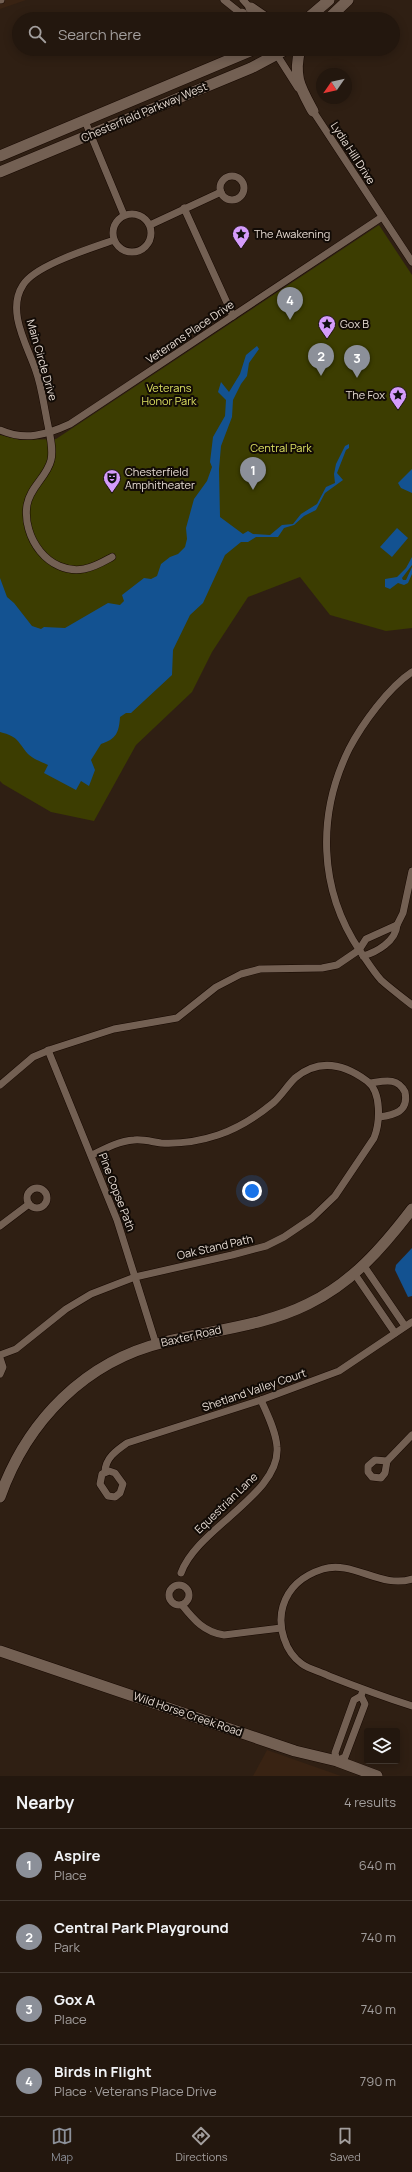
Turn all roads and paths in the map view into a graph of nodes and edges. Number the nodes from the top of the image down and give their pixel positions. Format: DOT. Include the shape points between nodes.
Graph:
graph roads {
  1 [pos="224,0"];
  2 [pos="243,0"];
  3 [pos="329,0"];
  4 [pos="348,0"];
  5 [pos="242,12"];
  6 [pos="245,12"];
  7 [pos="315,12"];
  8 [pos="335,12"];
  9 [pos="239,56"];
  10 [pos="268,56"];
  11 [pos="277,56"];
  12 [pos="298,56"];
  13 [pos="234,58"];
  14 [pos="313,111"];
  15 [pos="85,121"];
  16 [pos="91,134"];
  17 [pos="0,156"];
  18 [pos="0,172"];
  19 [pos="221,192"];
  20 [pos="184,208"];
  21 [pos="124,215"];
  22 [pos="382,217"];
  23 [pos="150,225"];
  24 [pos="114,240"];
  25 [pos="412,262"];
  26 [pos="233,316"];
  27 [pos="0,430"];
  28 [pos="49,433"];
  29 [pos="112,557"];
  30 [pos="412,672"];
  31 [pos="412,871"];
  32 [pos="397,925"];
  33 [pos="361,953"];
  34 [pos="412,1005"];
  35 [pos="48,1050"];
  36 [pos="370,1083"];
  37 [pos="0,1085"];
  38 [pos="379,1117"];
  39 [pos="92,1155"];
  40 [pos="29,1204"];
  41 [pos="412,1209"];
  42 [pos="0,1226"];
  43 [pos="364,1266"];
  44 [pos="354,1273"];
  45 [pos="135,1277"];
  46 [pos="412,1322"];
  47 [pos="405,1326"];
  48 [pos="395,1333"];
  49 [pos="156,1344"];
  50 [pos="0,1357"];
  51 [pos="0,1374"];
  52 [pos="261,1400"];
  53 [pos="412,1435"];
  54 [pos="386,1461"];
  55 [pos="105,1472"];
  56 [pos="0,1497"];
  57 [pos="411,1582"];
  58 [pos="179,1584"];
  59 [pos="182,1605"];
  60 [pos="281,1628"];
  61 [pos="2,1651"];
  62 [pos="362,1693"];
  63 [pos="412,1706"];
  64 [pos="337,1761"];
  65 [pos="377,1776"];
  1 -- 5 [label="street"];
  2 -- 6 [label="street"];
  3 -- 7 [label="main road"];
  4 -- 8 [label="main road"];
  9 -- 13 [label="main road, Chesterfield Parkway West"];
  10 -- 16 [label="main road, Chesterfield Parkway West" via="252,68"];
  11 -- 14 [label="street, Lydia Hill Drive"];
  12 -- 14 [label="main road" via="296,66 298,82"];
  13 -- 15 [label="main road, Chesterfield Parkway West"];
  14 -- 22 [label="street, Lydia Hill Drive"];
  15 -- 16 [label="street"];
  15 -- 17 [label="main road, Chesterfield Parkway West"];
  16 -- 18 [label="main road, Chesterfield Parkway West"];
  16 -- 21 [label="street"];
  19 -- 20 [label="street"];
  20 -- 23 [label="street"];
  20 -- 26 [label="street"];
  21 -- 23 [label="street" via="142,216"];
  21 -- 24 [label="street" via="115,224"];
  22 -- 25 [label="street, Lydia Hill Drive"];
  22 -- 26 [label="street, Veterans Place Drive"];
  23 -- 24 [label="street" via="151,238 138,252 119,248"];
  24 -- 28 [label="street, Main Circle Drive" via="37,271 23,284 18,295 16,306 22,338 36,372"];
  26 -- 28 [label="street, Veterans Place Drive" via="70,424"];
  27 -- 28 [label="street, Veterans Place Drive" via="28,436"];
  28 -- 29 [label="street, Main Circle Drive" via="51,461 31,490 26,510 29,532 36,546 46,558 70,568 84,569"];
  30 -- 33 [label="street" via="365,721 340,768 330,801 326,859 330,884 344,925"];
  31 -- 32 [label="street" via="403,913"];
  32 -- 33 [label="street" via="366,939"];
  32 -- 33 [label="street" via="394,935 381,948 374,953"];
  33 -- 34 [label="street" via="382,980"];
  33 -- 35 [label="street" via="337,965 322,968 260,969 241,974 220,985 177,1018 114,1029"];
  35 -- 37 [label="street" via="33,1057"];
  35 -- 39 [label="street, Pine Copse Path"];
  36 -- 38 [label="street, Oak Stand Path" via="378,1101"];
  36 -- 38 [label="street" via="394,1081 405,1092 404,1107 400,1112"];
  36 -- 39 [label="street" via="341,1066 316,1066 295,1078 274,1102 240,1127 198,1141 161,1143 136,1139 121,1142"];
  38 -- 45 [label="street, Oak Stand Path" via="374,1138 335,1196 312,1218 266,1246"];
  39 -- 45 [label="street, Pine Copse Path"];
  40 -- 42 [label="street"];
  41 -- 43 [label="main road, Baxter Road"];
  43 -- 44 [label="main road, Baxter Road"];
  43 -- 47 [label="street"];
  44 -- 48 [label="street"];
  44 -- 49 [label="main road, Baxter Road" via="320,1298 276,1317"];
  45 -- 49 [label="street, Pine Copse Path"];
  45 -- 50 [label="street, Oak Stand Path" via="91,1294 66,1309 20,1347"];
  46 -- 47 [label="street, Shetland Valley Court"];
  47 -- 48 [label="street, Shetland Valley Court"];
  48 -- 52 [label="street, Shetland Valley Court" via="339,1371"];
  49 -- 56 [label="main road, Baxter Road" via="101,1368 67,1392 31,1434 6,1480"];
  50 -- 51 [label="street" via="3,1366"];
  52 -- 55 [label="street, Shetland Valley Court" via="127,1443 111,1457 105,1465"];
  52 -- 58 [label="street, Equestrian Lane" via="277,1447 276,1461 260,1488 185,1560"];
  53 -- 54 [label="street"];
  57 -- 60 [label="street" via="381,1579 342,1567 316,1572 302,1578 289,1591 283,1607"];
  58 -- 59 [label="street" via="186,1587 189,1593 187,1602"];
  58 -- 59 [label="street" via="172,1588 170,1597 173,1602"];
  59 -- 60 [label="street" via="201,1627 215,1634"];
  60 -- 62 [label="street" via="295,1658 302,1664"];
  61 -- 64 [label="main road, Wild Horse Creek Road" via="294,1751"];
  62 -- 63 [label="street"];
  62 -- 64 [label="street" via="354,1700 335,1753"];
  62 -- 64 [label="street" via="365,1704 345,1757"];
  64 -- 65 [label="main road, Wild Horse Creek Road"];
}
